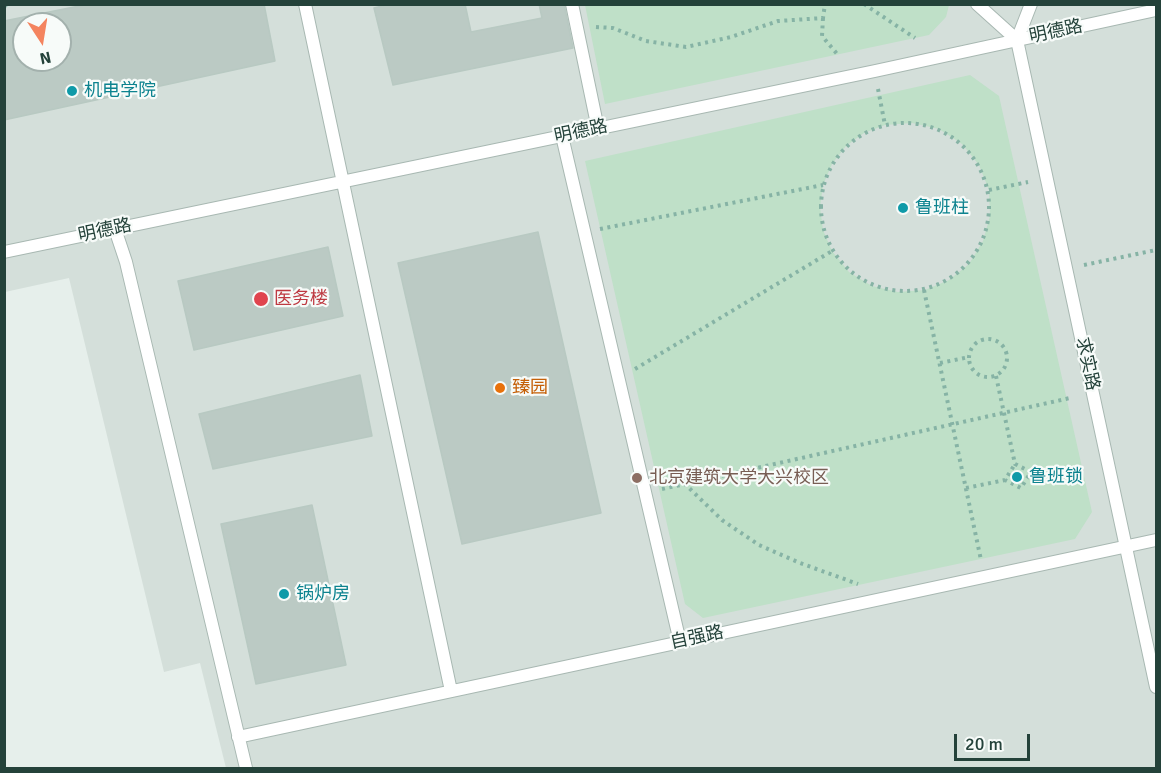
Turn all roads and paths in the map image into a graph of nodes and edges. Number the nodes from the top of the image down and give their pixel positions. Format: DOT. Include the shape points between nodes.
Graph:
graph roads {
  1 [pos="11,4"];
  2 [pos="305,4"];
  3 [pos="573,4"];
  4 [pos="825,4"];
  5 [pos="864,4"];
  6 [pos="977,4"];
  7 [pos="1031,4"];
  8 [pos="4,6"];
  9 [pos="1156,10"];
  10 [pos="824,18"];
  11 [pos="577,27"];
  12 [pos="915,38"];
  13 [pos="1017,40"];
  14 [pos="838,55"];
  15 [pos="875,71"];
  16 [pos="885,125"];
  17 [pos="598,129"];
  18 [pos="562,136"];
  19 [pos="1046,178"];
  20 [pos="343,182"];
  21 [pos="823,185"];
  22 [pos="989,190"];
  23 [pos="115,229"];
  24 [pos="585,232"];
  25 [pos="1156,250"];
  26 [pos="832,251"];
  27 [pos="4,252"];
  28 [pos="1066,269"];
  29 [pos="924,290"];
  30 [pos="969,357"];
  31 [pos="940,363"];
  32 [pos="996,376"];
  33 [pos="619,379"];
  34 [pos="1070,398"];
  35 [pos="1005,413"];
  36 [pos="953,424"];
  37 [pos="1016,464"];
  38 [pos="1005,480"];
  39 [pos="685,484"];
  40 [pos="966,488"];
  41 [pos="645,493"];
  42 [pos="1156,540"];
  43 [pos="1126,547"];
  44 [pos="984,577"];
  45 [pos="862,585"];
  46 [pos="680,642"];
  47 [pos="1156,687"];
  48 [pos="451,691"];
  49 [pos="238,736"];
  50 [pos="246,768"];
  1 -- 8 [label="path"];
  2 -- 20 [label="lane"];
  3 -- 11 [label="lane"];
  4 -- 10 [label="path"];
  5 -- 12 [label="path"];
  6 -- 13 [label="lane"];
  7 -- 13 [label="lane"];
  9 -- 13 [label="lane, 明德路"];
  10 -- 11 [label="path" via="778,21 731,38 686,47 646,41 613,28"];
  10 -- 14 [label="path" via="822,36"];
  11 -- 17 [label="lane"];
  13 -- 15 [label="lane, 明德路"];
  13 -- 19 [label="lane, 求实路"];
  15 -- 16 [label="path"];
  15 -- 17 [label="lane, 明德路"];
  16 -- 21 [label="path" via="846,146"];
  16 -- 22 [label="path" via="912,123 939,129 962,144 979,165"];
  17 -- 18 [label="lane, 明德路"];
  18 -- 20 [label="lane, 明德路"];
  18 -- 24 [label="lane"];
  19 -- 22 [label="path"];
  19 -- 28 [label="lane, 求实路"];
  20 -- 23 [label="lane, 明德路"];
  20 -- 48 [label="lane"];
  21 -- 24 [label="path"];
  21 -- 26 [label="path" via="823,230"];
  22 -- 29 [label="path" via="990,216 983,242 969,264 949,280"];
  23 -- 27 [label="lane, 明德路"];
  23 -- 49 [label="lane"];
  24 -- 33 [label="lane"];
  25 -- 28 [label="path"];
  26 -- 29 [label="path" via="849,272 872,286 898,292"];
  26 -- 33 [label="path"];
  28 -- 43 [label="lane, 求实路"];
  29 -- 31 [label="path"];
  30 -- 31 [label="path"];
  30 -- 32 [label="path" via="978,374"];
  30 -- 32 [label="path" via="974,346 984,339 1002,344 1008,361"];
  31 -- 36 [label="path"];
  32 -- 35 [label="path"];
  33 -- 41 [label="lane"];
  34 -- 35 [label="path"];
  35 -- 36 [label="path"];
  35 -- 37 [label="path"];
  36 -- 39 [label="path"];
  36 -- 40 [label="path"];
  37 -- 38 [label="path"];
  37 -- 38 [label="path" via="1031,472 1021,488"];
  38 -- 40 [label="path"];
  39 -- 41 [label="path"];
  39 -- 45 [label="path" via="722,520 759,545"];
  40 -- 44 [label="path"];
  41 -- 46 [label="lane"];
  42 -- 43 [label="lane, 自强路"];
  43 -- 44 [label="lane, 自强路"];
  43 -- 47 [label="lane, 求实路"];
  44 -- 46 [label="lane, 自强路"];
  46 -- 48 [label="lane, 自强路"];
  48 -- 49 [label="lane, 自强路"];
  49 -- 50 [label="lane"];
}
